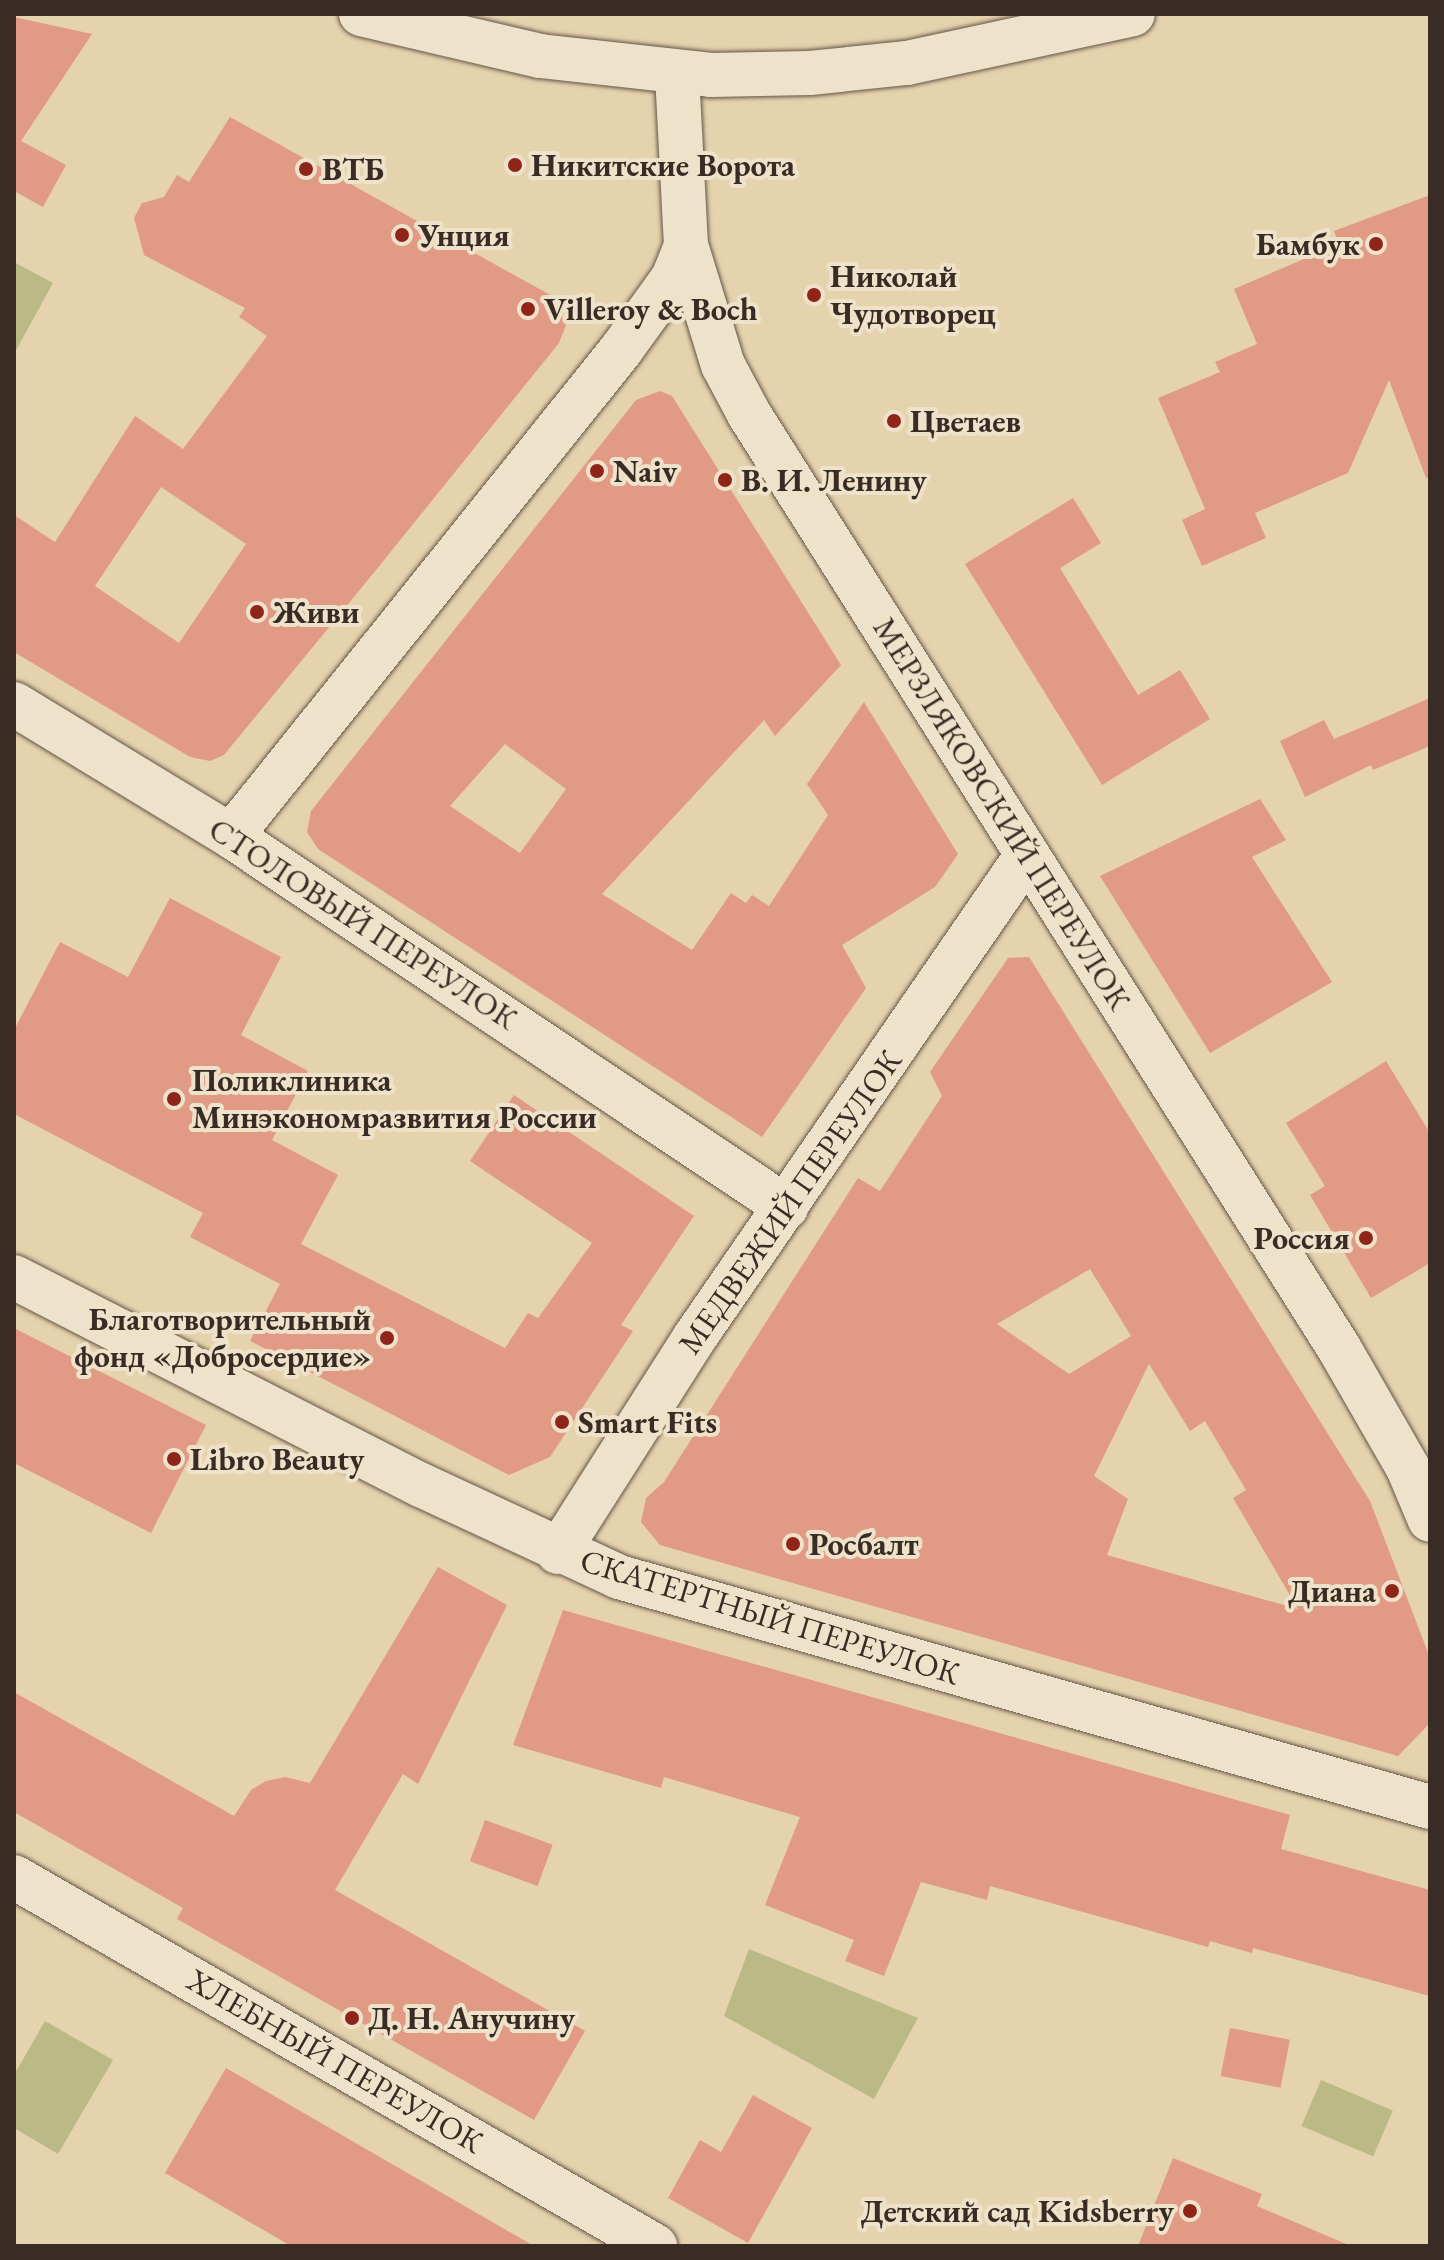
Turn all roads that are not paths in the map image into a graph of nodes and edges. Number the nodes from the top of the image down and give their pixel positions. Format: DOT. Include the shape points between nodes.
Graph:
graph roads {
  1 [pos="361,14"];
  2 [pos="1133,14"];
  3 [pos="677,74"];
  4 [pos="686,245"];
  5 [pos="14,704"];
  6 [pos="231,836"];
  7 [pos="1027,855"];
  8 [pos="786,1207"];
  9 [pos="14,1277"];
  10 [pos="1430,1520"];
  11 [pos="558,1552"];
  12 [pos="1430,1807"];
  13 [pos="14,1877"];
  14 [pos="655,2246"];
  1 -- 3 [label="street" via="540,56"];
  2 -- 3 [label="street" via="907,63 810,73"];
  3 -- 4 [label="street, МЕРЗЛЯКОВСКИЙ ПЕРЕУЛОК"];
  4 -- 6 [label="street" via="673,278 621,350"];
  4 -- 7 [label="street, МЕРЗЛЯКОВСКИЙ ПЕРЕУЛОК" via="723,365 749,414"];
  5 -- 6 [label="street, СТОЛОВЫЙ ПЕРЕУЛОК"];
  6 -- 8 [label="street, СТОЛОВЫЙ ПЕРЕУЛОК"];
  7 -- 8 [label="street, МЕДВЕЖИЙ ПЕРЕУЛОК"];
  7 -- 10 [label="street, МЕРЗЛЯКОВСКИЙ ПЕРЕУЛОК" via="1339,1348 1408,1468"];
  8 -- 11 [label="street, МЕДВЕЖИЙ ПЕРЕУЛОК" via="695,1337"];
  9 -- 11 [label="street, СКАТЕРТНЫЙ ПЕРЕУЛОК"];
  11 -- 12 [label="street, СКАТЕРТНЫЙ ПЕРЕУЛОК" via="619,1577"];
  13 -- 14 [label="street, ХЛЕБНЫЙ ПЕРЕУЛОК"];
}
